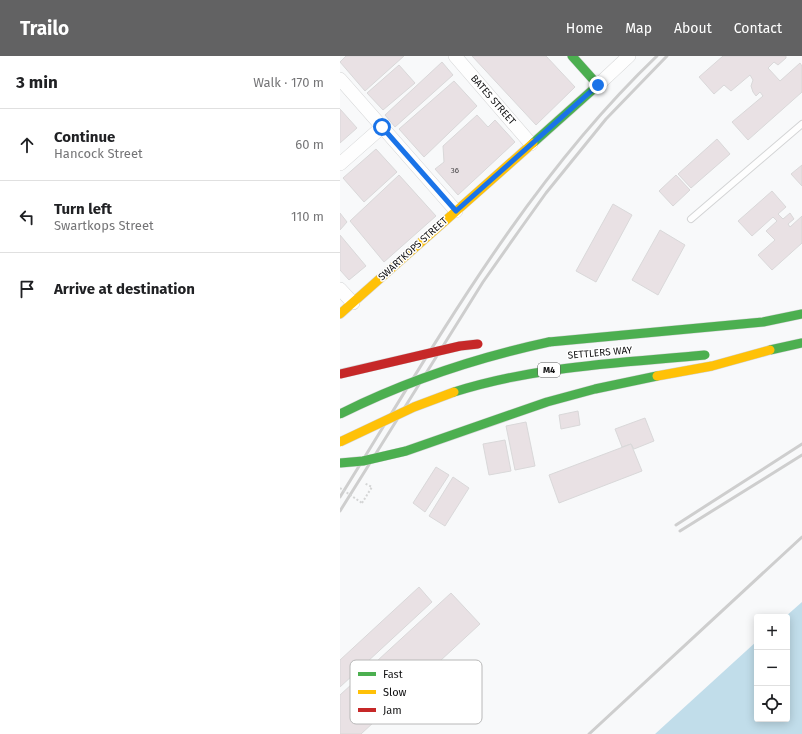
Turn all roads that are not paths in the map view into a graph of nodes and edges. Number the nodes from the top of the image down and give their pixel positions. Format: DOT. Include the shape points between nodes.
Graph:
graph roads {
  1 [pos="455,56"];
  2 [pos="572,56"];
  3 [pos="629,56"];
  4 [pos="340,79"];
  5 [pos="598,85"];
  6 [pos="802,124"];
  7 [pos="382,127"];
  8 [pos="531,144"];
  9 [pos="340,164"];
  10 [pos="456,211"];
  11 [pos="692,219"];
  12 [pos="340,289"];
  13 [pos="353,303"];
  14 [pos="340,314"];
  15 [pos="802,314"];
  16 [pos="528,337"];
  17 [pos="549,342"];
  18 [pos="802,343"];
  19 [pos="770,350"];
  20 [pos="426,364"];
  21 [pos="340,374"];
  22 [pos="340,414"];
  23 [pos="340,442"];
  24 [pos="340,463"];
  1 -- 8 [label="street, BATES STREET"];
  2 -- 5 [label="main road"];
  3 -- 5 [label="street, SWARTKOPS STREET"];
  4 -- 7 [label="street"];
  5 -- 8 [label="main road, SWARTKOPS STREET"];
  6 -- 11 [label="lane"];
  7 -- 9 [label="street"];
  7 -- 10 [label="street"];
  8 -- 10 [label="main road, SWARTKOPS STREET"];
  10 -- 13 [label="main road, SWARTKOPS STREET"];
  12 -- 13 [label="street"];
  13 -- 14 [label="main road, SWARTKOPS STREET"];
  15 -- 17 [label="main road, SETTLERS WAY" via="763,322"];
  16 -- 17 [label="main road"];
  17 -- 22 [label="main road, SETTLERS WAY, bridge" via="492,355 419,377 382,392"];
  18 -- 19 [label="main road, SETTLERS WAY / M4"];
  19 -- 23 [label="main road, SETTLERS WAY / M4, bridge" via="580,366 491,381 405,410"];
  19 -- 24 [label="main road, bridge" via="697,369 594,389 511,414 420,448 362,462"];
  20 -- 21 [label="main road, bridge" via="482,344 460,346"];
}
